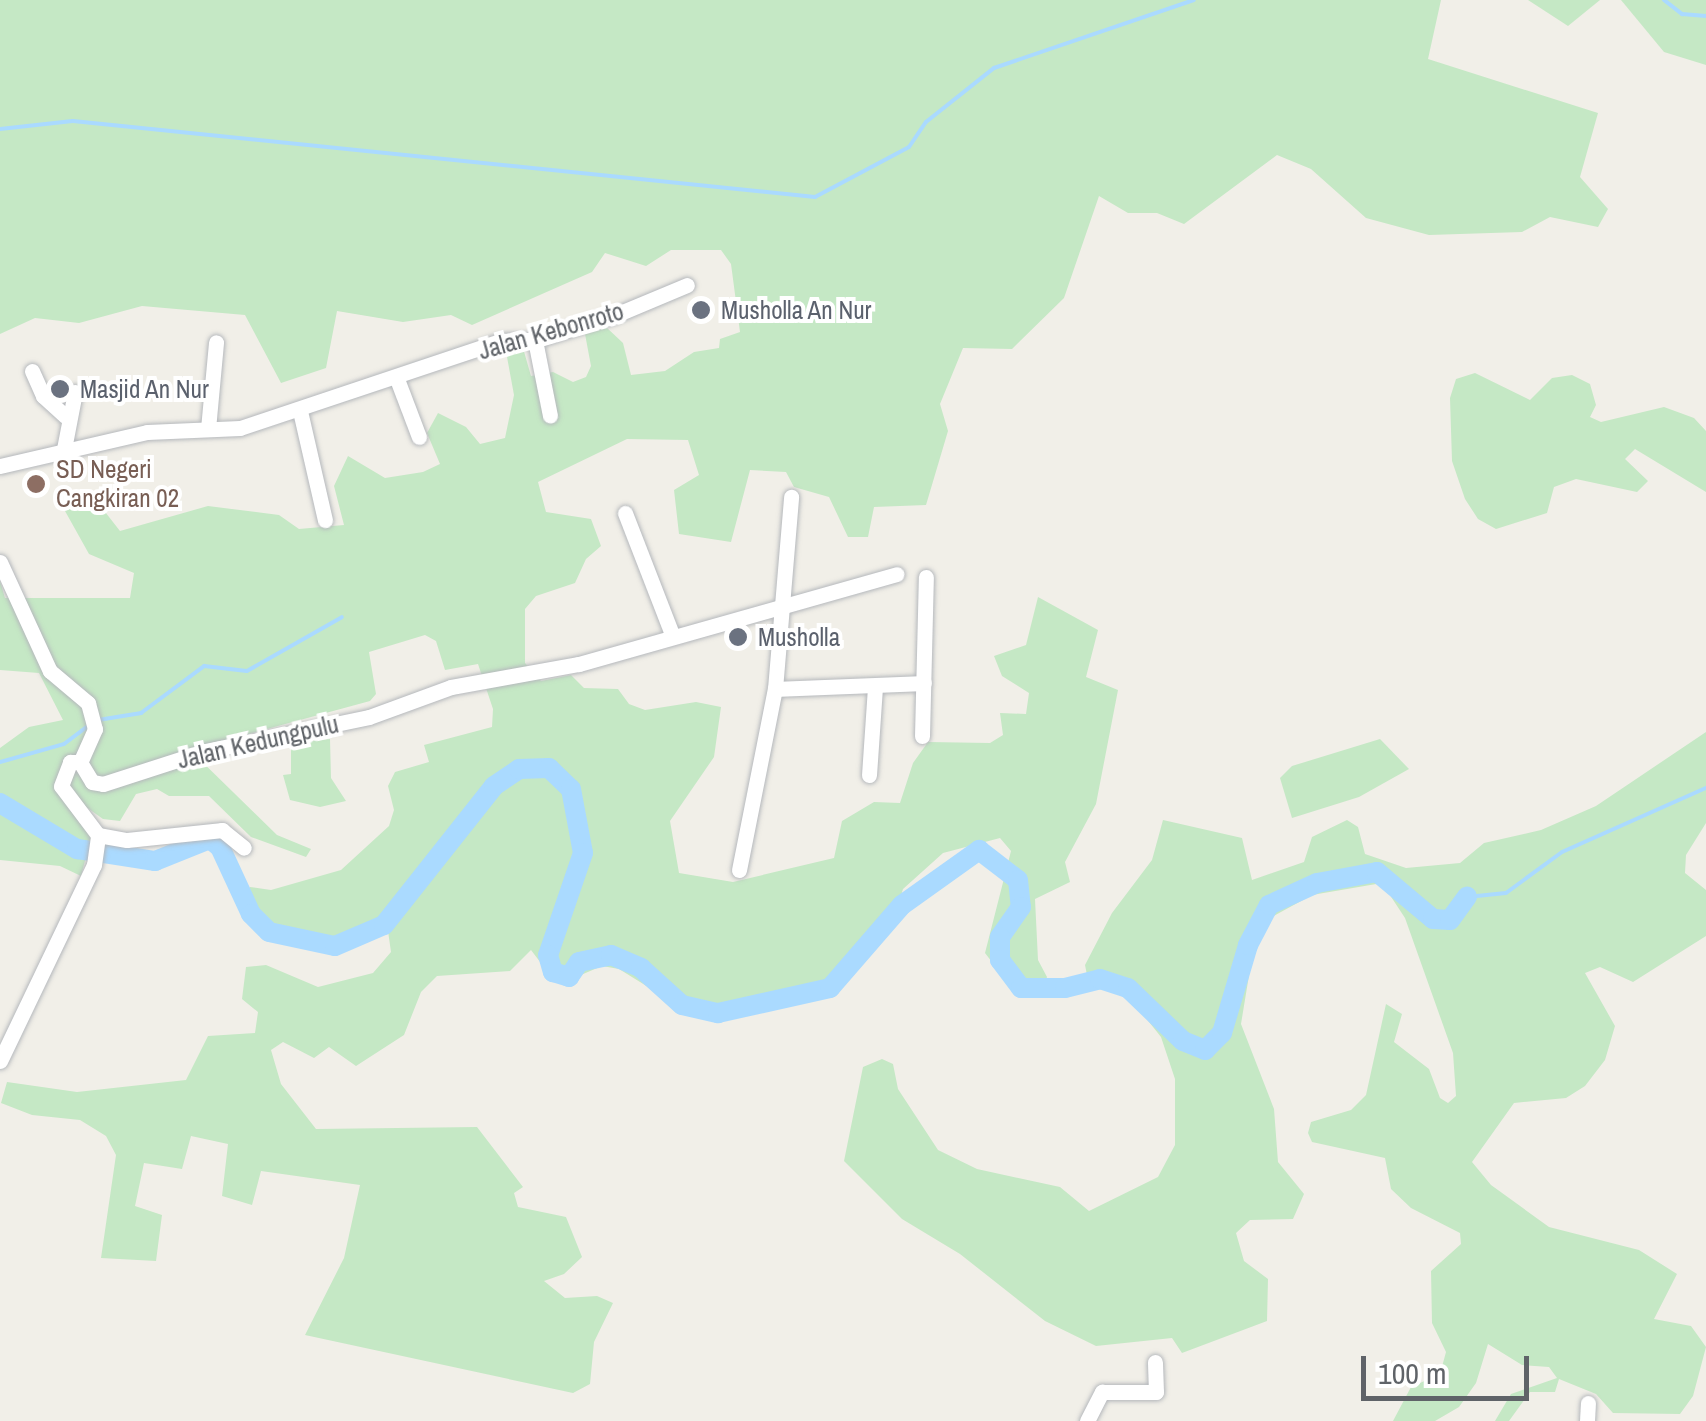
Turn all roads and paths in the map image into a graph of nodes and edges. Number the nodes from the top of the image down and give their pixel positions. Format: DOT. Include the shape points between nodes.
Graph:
graph roads {
  1 [pos="688,285"];
  2 [pos="535,340"];
  3 [pos="216,342"];
  4 [pos="32,372"];
  5 [pos="396,379"];
  6 [pos="75,392"];
  7 [pos="300,411"];
  8 [pos="65,416"];
  9 [pos="550,416"];
  10 [pos="208,429"];
  11 [pos="419,437"];
  12 [pos="64,449"];
  13 [pos="0,466"];
  14 [pos="791,497"];
  15 [pos="624,513"];
  16 [pos="326,520"];
  17 [pos="0,562"];
  18 [pos="896,574"];
  19 [pos="926,577"];
  20 [pos="782,602"];
  21 [pos="672,634"];
  22 [pos="924,682"];
  23 [pos="874,687"];
  24 [pos="775,688"];
  25 [pos="922,736"];
  26 [pos="80,762"];
  27 [pos="869,775"];
  28 [pos="98,839"];
  29 [pos="244,848"];
  30 [pos="739,870"];
  31 [pos="0,1061"];
  32 [pos="1155,1362"];
  33 [pos="1588,1403"];
  34 [pos="1087,1421"];
  35 [pos="1586,1421"];
  1 -- 2 [label="street, Jalan Kebonroto"];
  2 -- 5 [label="street, Jalan Kebonroto" via="500,341"];
  2 -- 9 [label="street"];
  3 -- 10 [label="street"];
  4 -- 8 [label="street" via="43,396"];
  5 -- 7 [label="street, Jalan Kebonroto"];
  5 -- 11 [label="street"];
  6 -- 8 [label="street"];
  7 -- 10 [label="street, Jalan Kebonroto" via="240,428"];
  7 -- 16 [label="street"];
  8 -- 12 [label="street"];
  10 -- 12 [label="street, Jalan Kebonroto" via="147,432"];
  12 -- 13 [label="street, Jalan Kebonroto"];
  14 -- 20 [label="street"];
  15 -- 21 [label="street"];
  17 -- 26 [label="street" via="50,671 79,691 94,720"];
  18 -- 20 [label="street, Jalan Kedungpulu"];
  19 -- 22 [label="street"];
  20 -- 21 [label="street, Jalan Kedungpulu"];
  20 -- 24 [label="street"];
  21 -- 26 [label="street, Jalan Kedungpulu" via="579,664 451,687 368,716 205,751 103,784 92,782"];
  22 -- 23 [label="street"];
  22 -- 25 [label="street"];
  23 -- 24 [label="street"];
  23 -- 27 [label="street"];
  24 -- 30 [label="street"];
  26 -- 28 [label="street" via="65,766 61,786"];
  28 -- 29 [label="street" via="222,830"];
  28 -- 31 [label="street" via="94,865"];
  32 -- 34 [label="street" via="1156,1392 1102,1392"];
  33 -- 35 [label="street"];
}
